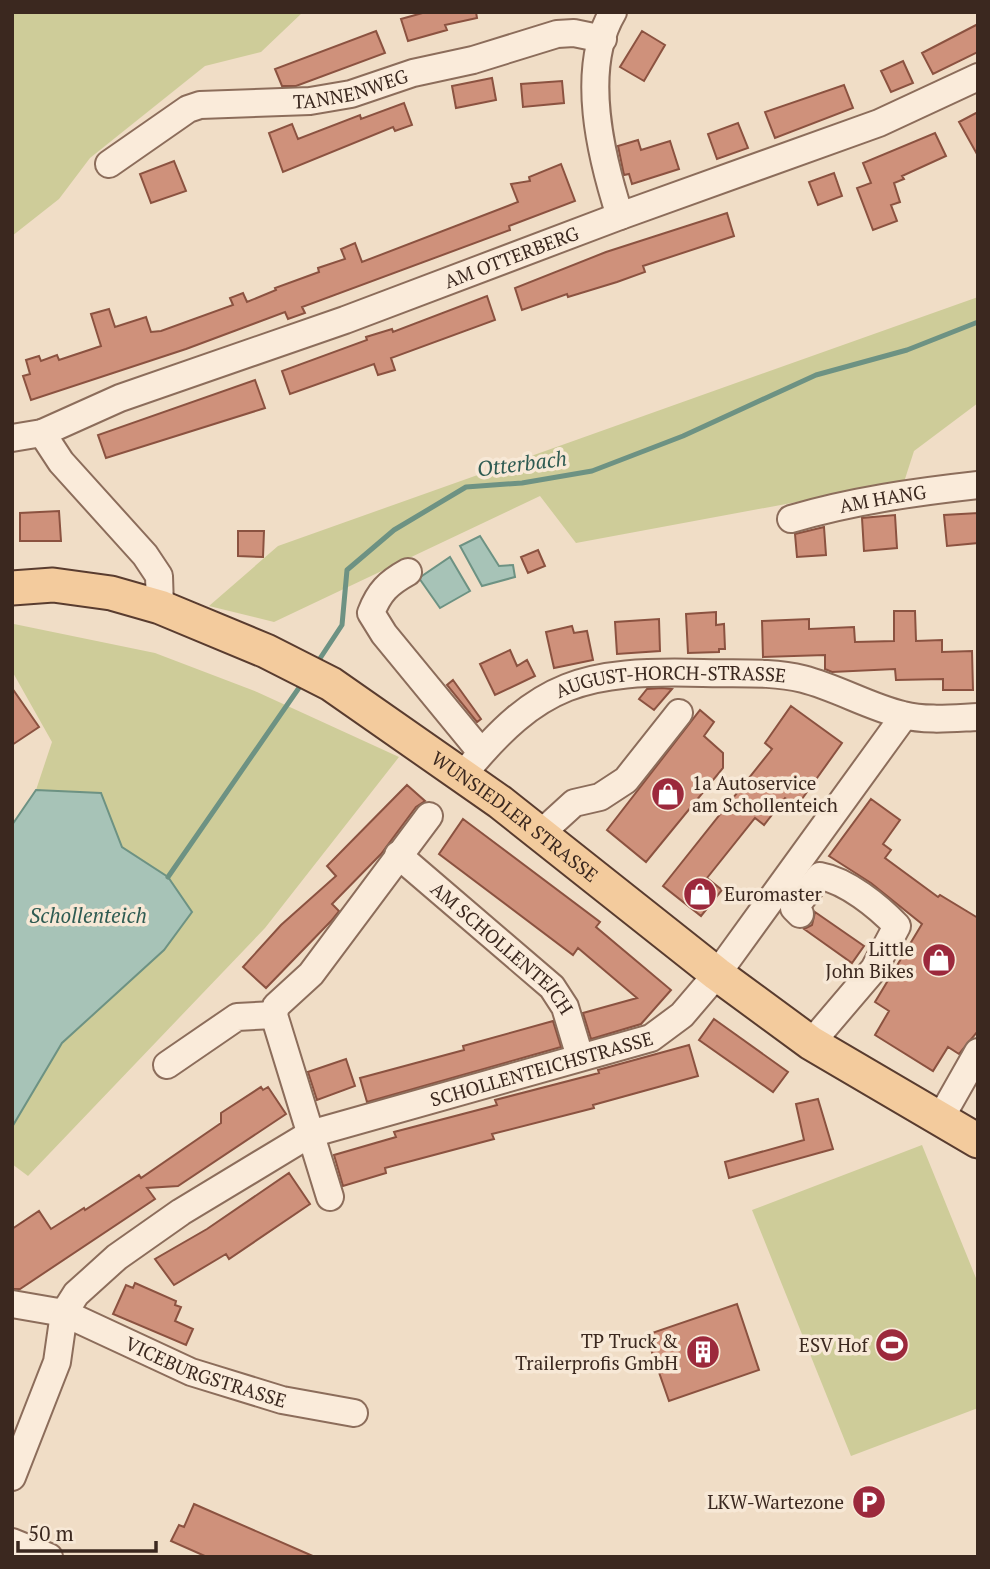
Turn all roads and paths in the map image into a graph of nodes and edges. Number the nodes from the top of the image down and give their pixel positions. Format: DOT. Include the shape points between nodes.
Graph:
graph roads {
  1 [pos="613,12"];
  2 [pos="603,38"];
  3 [pos="978,77"];
  4 [pos="109,164"];
  5 [pos="620,216"];
  6 [pos="42,433"];
  7 [pos="12,438"];
  8 [pos="978,485"];
  9 [pos="791,519"];
  10 [pos="408,572"];
  11 [pos="12,588"];
  12 [pos="160,607"];
  13 [pos="680,713"];
  14 [pos="904,716"];
  15 [pos="978,717"];
  16 [pos="472,764"];
  17 [pos="429,816"];
  18 [pos="540,834"];
  19 [pos="398,855"];
  20 [pos="800,914"];
  21 [pos="858,955"];
  22 [pos="717,974"];
  23 [pos="844,1004"];
  24 [pos="274,1015"];
  25 [pos="811,1042"];
  26 [pos="978,1052"];
  27 [pos="580,1057"];
  28 [pos="167,1065"];
  29 [pos="940,1119"];
  30 [pos="310,1134"];
  31 [pos="978,1141"];
  32 [pos="330,1196"];
  33 [pos="12,1304"];
  34 [pos="64,1313"];
  35 [pos="354,1413"];
  36 [pos="12,1477"];
  37 [pos="12,1542"];
  38 [pos="48,1557"];
  1 -- 2 [label="street"];
  2 -- 4 [label="street, TANNENWEG" via="557,34 337,97 215,103 188,109"];
  2 -- 5 [label="street" via="596,80 596,125"];
  3 -- 5 [label="street, AM OTTERBERG" via="879,123"];
  5 -- 6 [label="street, AM OTTERBERG" via="345,320 120,398"];
  6 -- 7 [label="street, AM OTTERBERG"];
  6 -- 12 [label="street" via="61,462 152,565 159,576"];
  8 -- 9 [label="street, AM HANG" via="909,493"];
  10 -- 16 [label="street" via="391,580 378,594 371,613"];
  11 -- 12 [label="main road, WUNSIEDLER STRASSE" via="53,585 111,593"];
  12 -- 16 [label="main road, WUNSIEDLER STRASSE" via="266,651"];
  13 -- 18 [label="street" via="626,780 600,797 574,803"];
  14 -- 15 [label="street" via="944,727"];
  14 -- 16 [label="street, AUGUST-HORCH-STRASSE" via="801,679 760,673 631,675 579,681 531,704 494,736"];
  14 -- 22 [label="street, SCHOLLENTEICHSTRASSE"];
  16 -- 18 [label="main road, WUNSIEDLER STRASSE"];
  17 -- 19 [label="street"];
  18 -- 22 [label="main road, WUNSIEDLER STRASSE"];
  19 -- 24 [label="street" via="311,974 276,1006"];
  19 -- 27 [label="street, AM SCHOLLENTEICH" via="552,987 565,1007"];
  20 -- 23 [label="street" via="794,908 820,876 833,878 897,926 874,970"];
  21 -- 23 [label="street" via="860,961"];
  22 -- 25 [label="main road, WUNSIEDLER STRASSE"];
  22 -- 27 [label="street, SCHOLLENTEICHSTRASSE" via="668,1028 651,1038"];
  23 -- 25 [label="street"];
  24 -- 28 [label="street" via="237,1017"];
  24 -- 30 [label="street"];
  25 -- 29 [label="main road, WUNSIEDLER STRASSE"];
  26 -- 29 [label="street"];
  27 -- 30 [label="street, SCHOLLENTEICHSTRASSE"];
  29 -- 31 [label="main road, WUNSIEDLER STRASSE"];
  30 -- 32 [label="street"];
  30 -- 34 [label="street, SCHOLLENTEICHSTRASSE" via="181,1212 117,1257 76,1294"];
  33 -- 34 [label="street"];
  34 -- 35 [label="street, VICEBURGSTRASSE" via="191,1372 282,1400"];
  34 -- 36 [label="street" via="57,1362"];
  37 -- 38 [label="street"];
}
